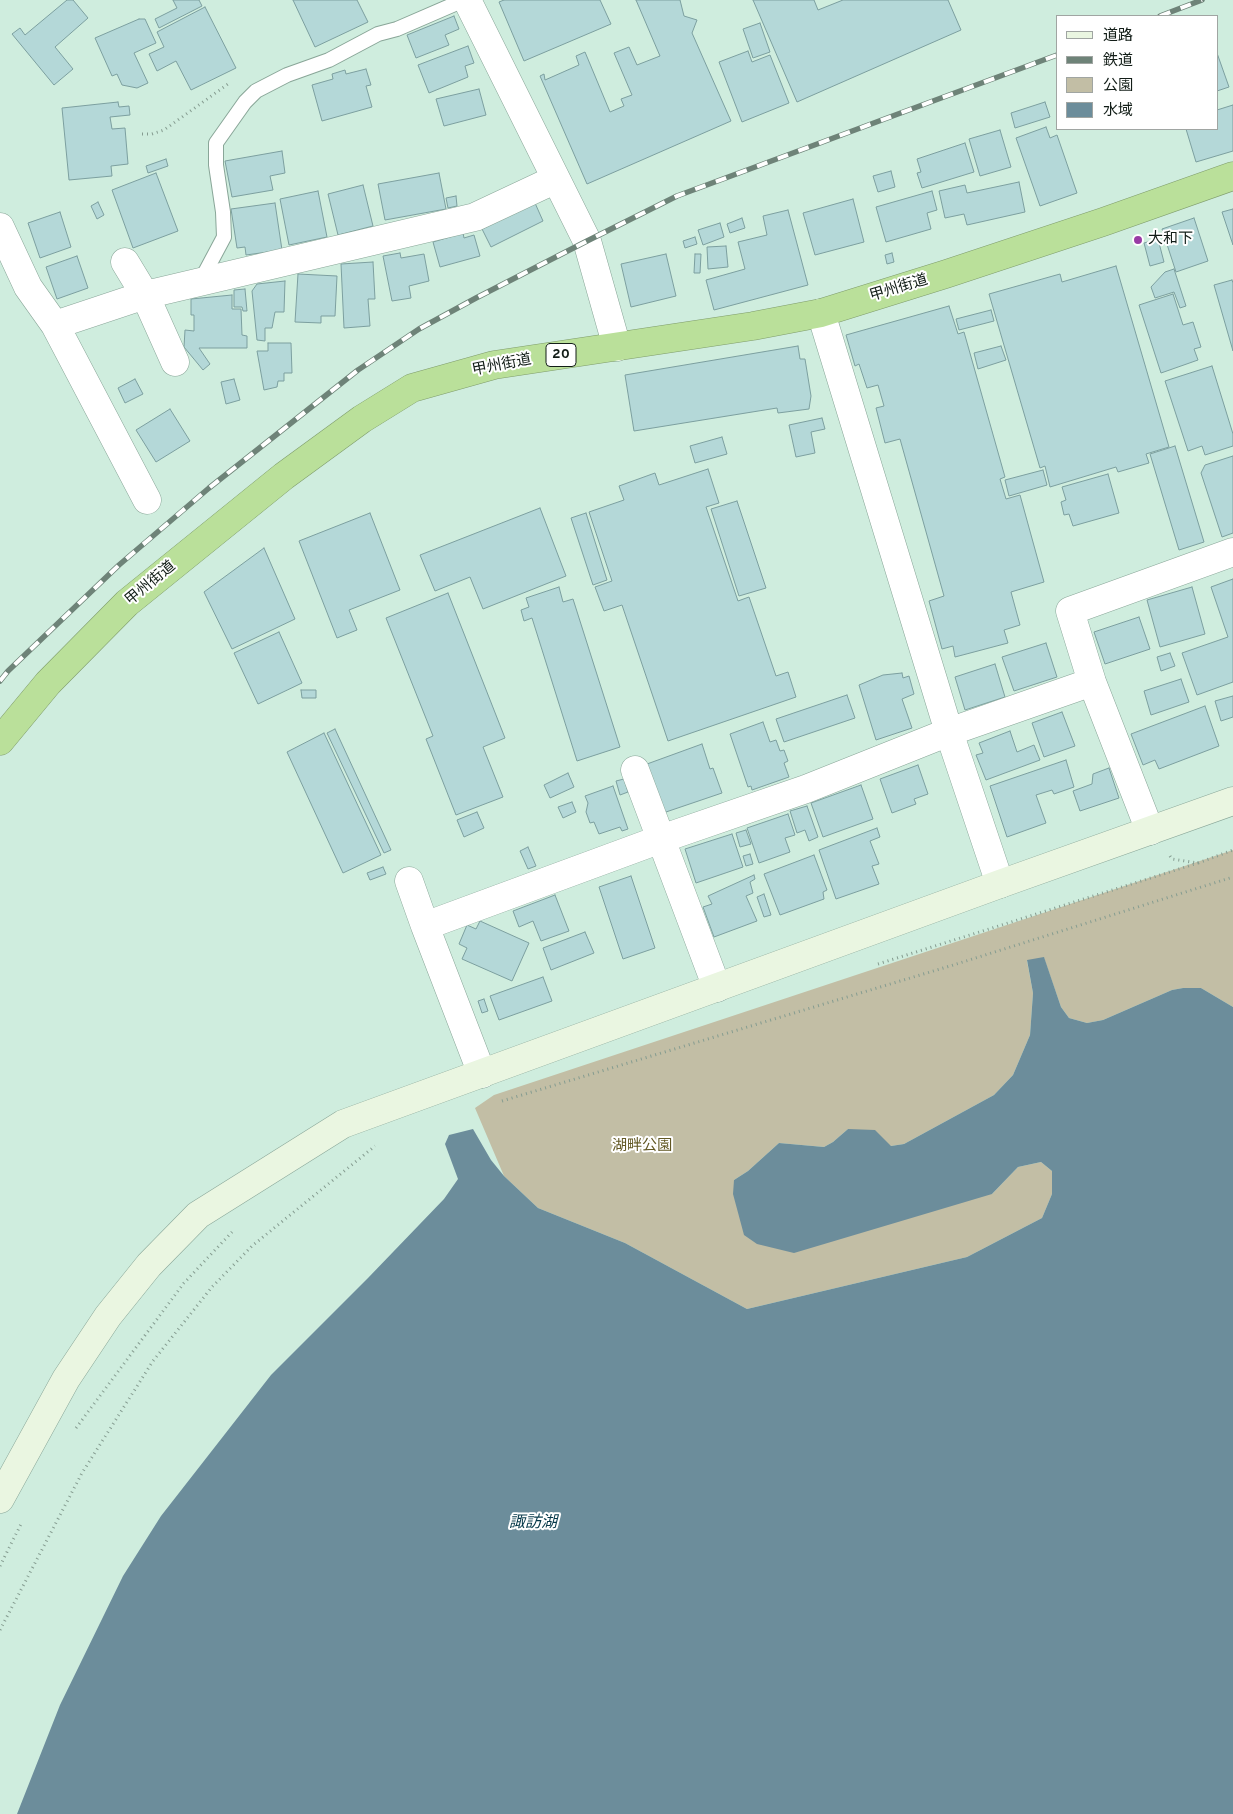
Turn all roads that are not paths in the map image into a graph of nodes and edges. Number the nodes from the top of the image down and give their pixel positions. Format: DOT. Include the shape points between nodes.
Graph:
graph roads {
  1 [pos="465,0"];
  2 [pos="1233,176"];
  3 [pos="556,178"];
  4 [pos="0,227"];
  5 [pos="125,262"];
  6 [pos="200,282"];
  7 [pos="145,295"];
  8 [pos="821,313"];
  9 [pos="54,325"];
  10 [pos="617,347"];
  11 [pos="175,362"];
  12 [pos="147,500"];
  13 [pos="1233,552"];
  14 [pos="1092,682"];
  15 [pos="949,732"];
  16 [pos="0,741"];
  17 [pos="635,770"];
  18 [pos="1233,801"];
  19 [pos="1150,831"];
  20 [pos="661,839"];
  21 [pos="408,880"];
  22 [pos="1000,884"];
  23 [pos="425,926"];
  24 [pos="717,988"];
  25 [pos="482,1074"];
  26 [pos="0,1499"];
  1 -- 3 [label="street"];
  1 -- 6 [label="lane" via="378,34 329,60 256,90 216,143 224,237"];
  2 -- 8 [label="highway, 甲州街道 / 20" via="1057,238"];
  3 -- 6 [label="street" via="475,217"];
  3 -- 10 [label="street" via="587,240"];
  4 -- 9 [label="street" via="28,287"];
  5 -- 7 [label="street"];
  6 -- 7 [label="street"];
  7 -- 9 [label="street"];
  7 -- 11 [label="street"];
  8 -- 10 [label="highway, 甲州街道 / 20"];
  8 -- 15 [label="street"];
  9 -- 12 [label="street"];
  10 -- 16 [label="highway, 甲州街道 / 20" via="494,365 457,375 412,388 362,419 284,476 127,603 48,684"];
  13 -- 14 [label="street" via="1070,610"];
  14 -- 15 [label="street"];
  14 -- 19 [label="street"];
  15 -- 20 [label="street" via="806,789"];
  15 -- 22 [label="street"];
  17 -- 20 [label="street"];
  18 -- 19 [label="street"];
  19 -- 22 [label="street"];
  20 -- 23 [label="street"];
  20 -- 24 [label="street"];
  21 -- 23 [label="street"];
  22 -- 24 [label="street"];
  23 -- 25 [label="street"];
  24 -- 25 [label="street"];
  25 -- 26 [label="street" via="343,1124 198,1215 148,1265 108,1316 66,1378"];
}
